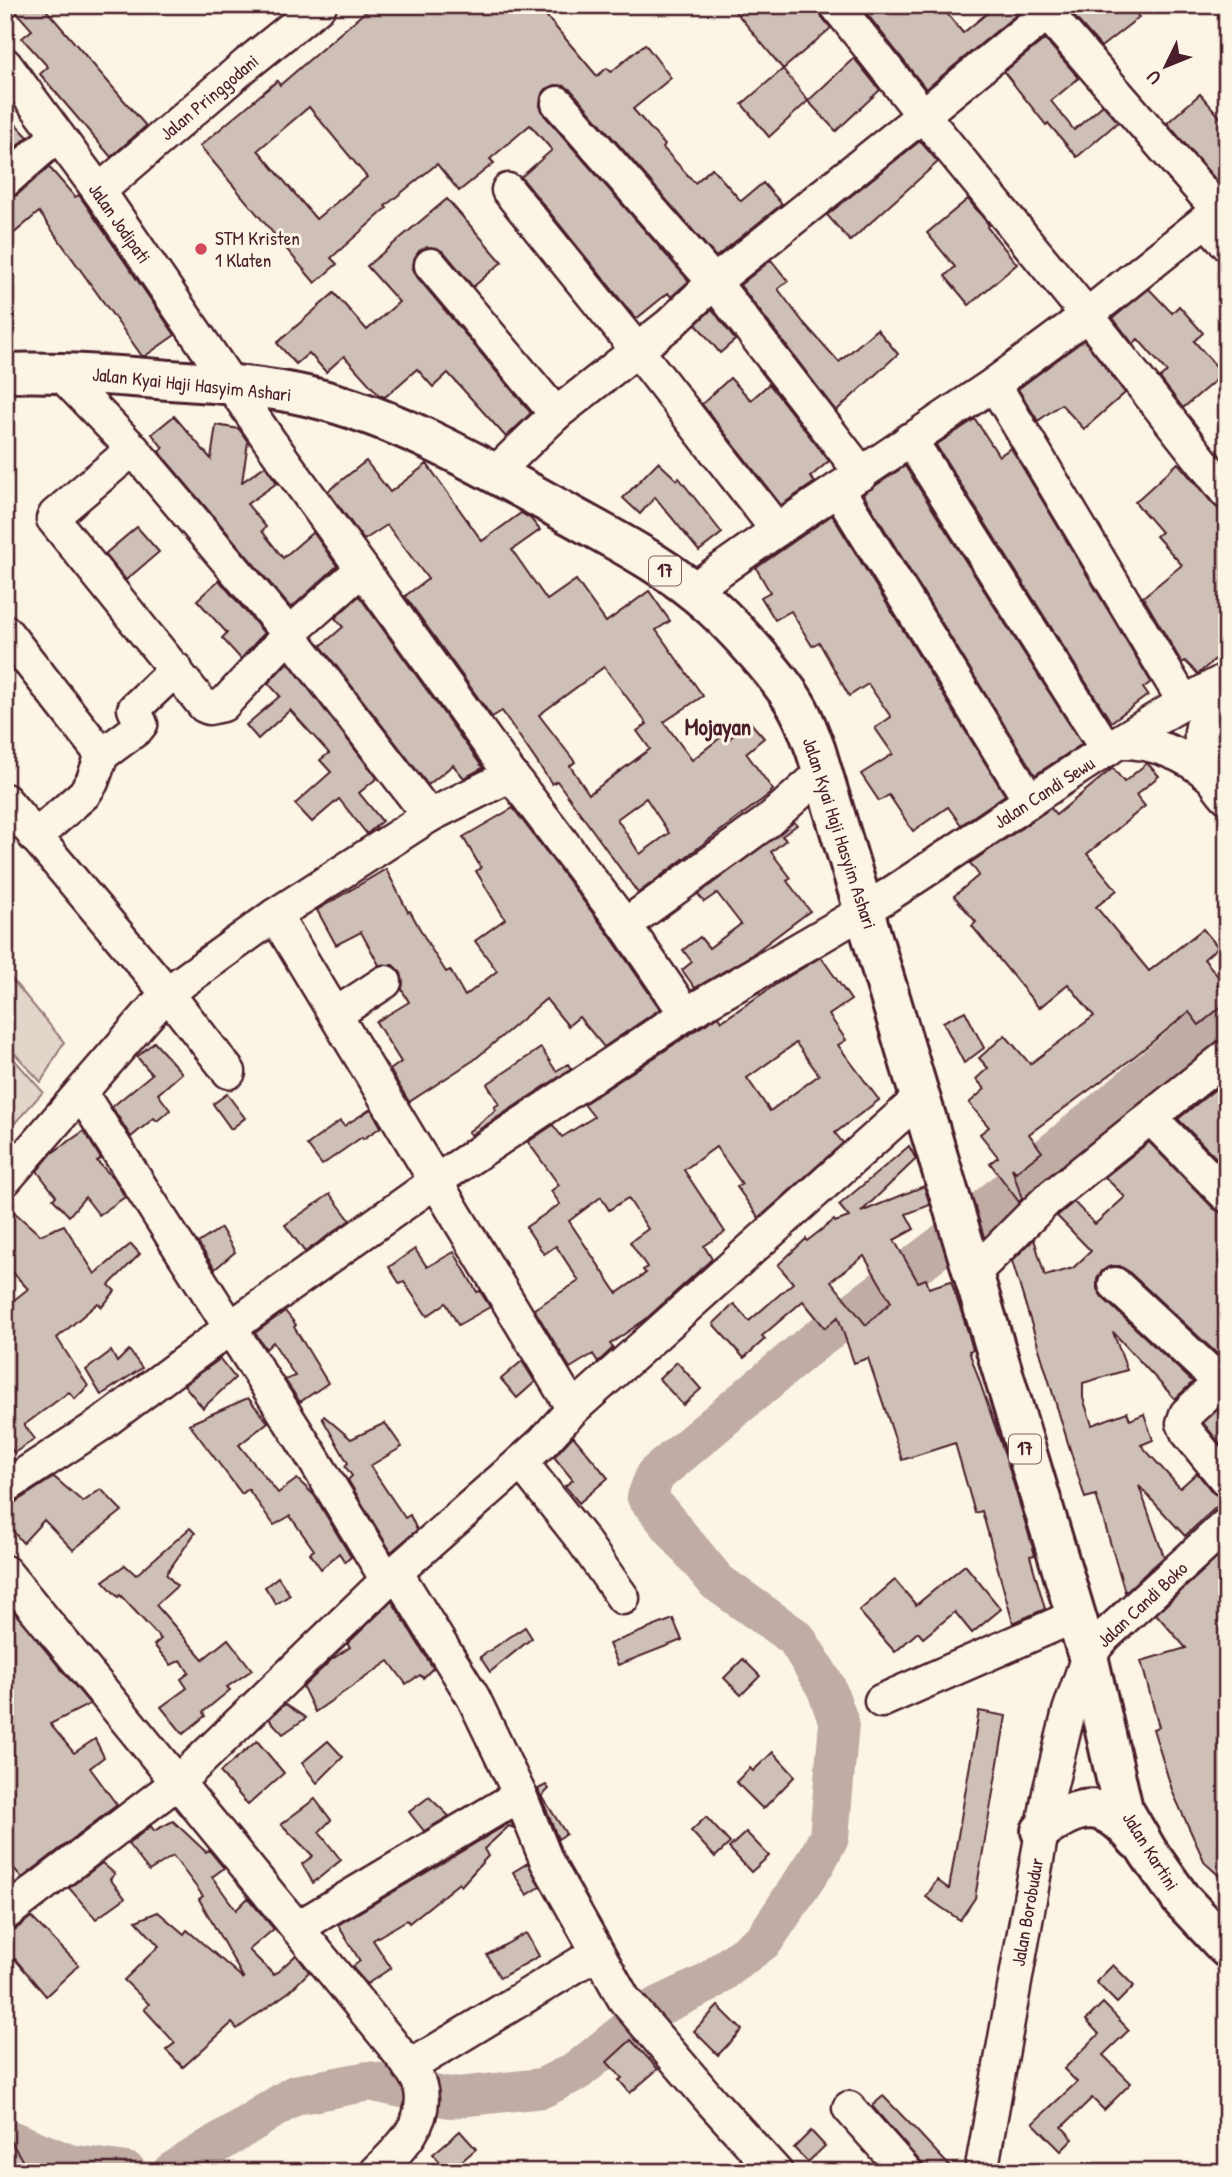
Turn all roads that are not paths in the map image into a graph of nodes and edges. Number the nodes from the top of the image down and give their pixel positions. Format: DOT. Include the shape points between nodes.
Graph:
graph roads {
  1 [pos="320,5"];
  2 [pos="836,5"];
  3 [pos="1048,8"];
  4 [pos="5,64"];
  5 [pos="558,103"];
  6 [pos="923,115"];
  7 [pos="57,136"];
  8 [pos="5,181"];
  9 [pos="508,190"];
  10 [pos="99,191"];
  11 [pos="1217,211"];
  12 [pos="1227,244"];
  13 [pos="431,265"];
  14 [pos="713,282"];
  15 [pos="1087,315"];
  16 [pos="638,350"];
  17 [pos="58,371"];
  18 [pos="5,373"];
  19 [pos="232,384"];
  20 [pos="995,384"];
  21 [pos="556,414"];
  22 [pos="910,439"];
  23 [pos="133,449"];
  24 [pos="495,473"];
  25 [pos="850,482"];
  26 [pos="1227,493"];
  27 [pos="777,530"];
  28 [pos="362,569"];
  29 [pos="692,590"];
  30 [pos="5,631"];
  31 [pos="289,634"];
  32 [pos="176,669"];
  33 [pos="1227,679"];
  34 [pos="1227,687"];
  35 [pos="1184,702"];
  36 [pos="1113,746"];
  37 [pos="102,755"];
  38 [pos="823,772"];
  39 [pos="512,775"];
  40 [pos="1218,787"];
  41 [pos="5,800"];
  42 [pos="1030,801"];
  43 [pos="429,816"];
  44 [pos="36,837"];
  45 [pos="865,910"];
  46 [pos="275,915"];
  47 [pos="625,925"];
  48 [pos="385,982"];
  49 [pos="167,993"];
  50 [pos="686,1013"];
  51 [pos="335,1014"];
  52 [pos="1227,1056"];
  53 [pos="229,1072"];
  54 [pos="81,1093"];
  55 [pos="921,1097"];
  56 [pos="1151,1118"];
  57 [pos="5,1180"];
  58 [pos="436,1181"];
  59 [pos="1227,1196"];
  60 [pos="968,1258"];
  61 [pos="1115,1284"];
  62 [pos="230,1328"];
  63 [pos="1223,1379"];
  64 [pos="573,1409"];
  65 [pos="521,1462"];
  66 [pos="1227,1481"];
  67 [pos="5,1487"];
  68 [pos="1227,1524"];
  69 [pos="5,1572"];
  70 [pos="391,1576"];
  71 [pos="623,1598"];
  72 [pos="1075,1616"];
  73 [pos="1088,1656"];
  74 [pos="881,1701"];
  75 [pos="178,1782"];
  76 [pos="520,1795"];
  77 [pos="1041,1831"];
  78 [pos="1148,1853"];
  79 [pos="5,1914"];
  80 [pos="297,1928"];
  81 [pos="1223,1945"];
  82 [pos="597,1953"];
  83 [pos="417,2085"];
  84 [pos="849,2108"];
  85 [pos="376,2172"];
  86 [pos="776,2172"];
  87 [pos="906,2172"];
  88 [pos="981,2172"];
  1 -- 10 [label="street, Jalan Pringgodani"];
  2 -- 6 [label="street"];
  3 -- 6 [label="street"];
  3 -- 11 [label="street"];
  4 -- 7 [label="street, Jalan Jodipati"];
  5 -- 14 [label="street"];
  6 -- 14 [label="street"];
  6 -- 15 [label="street"];
  7 -- 8 [label="street"];
  7 -- 10 [label="street, Jalan Jodipati"];
  9 -- 16 [label="street"];
  10 -- 19 [label="street, Jalan Jodipati"];
  11 -- 12 [label="street"];
  11 -- 15 [label="street"];
  13 -- 21 [label="street"];
  14 -- 16 [label="street"];
  14 -- 25 [label="street"];
  15 -- 20 [label="street"];
  15 -- 26 [label="street"];
  16 -- 21 [label="street"];
  16 -- 27 [label="street"];
  17 -- 18 [label="highway, Jalan Kyai Haji Hasyim Ashari / 17"];
  17 -- 19 [label="highway, Jalan Kyai Haji Hasyim Ashari / 17"];
  17 -- 23 [label="street"];
  19 -- 24 [label="highway, Jalan Kyai Haji Hasyim Ashari / 17" via="309,396 350,408 408,430"];
  19 -- 28 [label="street, Jalan Jodipati"];
  20 -- 22 [label="street"];
  20 -- 35 [label="street"];
  21 -- 24 [label="street"];
  22 -- 25 [label="street"];
  22 -- 36 [label="street"];
  23 -- 31 [label="street"];
  23 -- 32 [label="street" via="53,519"];
  24 -- 29 [label="highway, Jalan Kyai Haji Hasyim Ashari / 17" via="642,556"];
  25 -- 27 [label="street"];
  25 -- 42 [label="street"];
  27 -- 29 [label="street"];
  28 -- 31 [label="street"];
  28 -- 39 [label="street, Jalan Jodipati"];
  29 -- 38 [label="highway, Jalan Kyai Haji Hasyim Ashari / 17" via="745,642 795,703"];
  30 -- 37 [label="street"];
  31 -- 32 [label="street" via="217,708 204,706"];
  31 -- 43 [label="street"];
  32 -- 37 [label="street" via="134,709 141,724 137,729"];
  33 -- 35 [label="street, Jalan Candi Sewu"];
  34 -- 40 [label="street" via="1202,723 1200,749"];
  35 -- 36 [label="street, Jalan Candi Sewu"];
  36 -- 40 [label="street" via="1146,743 1163,748"];
  36 -- 42 [label="street, Jalan Candi Sewu"];
  37 -- 44 [label="street" via="84,794"];
  38 -- 45 [label="highway, Jalan Kyai Haji Hasyim Ashari / 17"];
  38 -- 47 [label="street" via="768,821"];
  39 -- 43 [label="street"];
  39 -- 47 [label="street, Jalan Jodipati"];
  41 -- 44 [label="street"];
  42 -- 45 [label="street, Jalan Candi Sewu"];
  43 -- 46 [label="street"];
  44 -- 49 [label="street"];
  45 -- 50 [label="street, Jalan Candi Sewu"];
  45 -- 55 [label="highway, Jalan Kyai Haji Hasyim Ashari / 17"];
  46 -- 49 [label="street"];
  46 -- 51 [label="street"];
  47 -- 50 [label="street, Jalan Jodipati"];
  48 -- 51 [label="street"];
  49 -- 53 [label="street"];
  49 -- 54 [label="street"];
  50 -- 58 [label="street, Jalan Candi Sewu"];
  51 -- 58 [label="street"];
  52 -- 56 [label="street"];
  54 -- 57 [label="street"];
  54 -- 62 [label="street"];
  55 -- 60 [label="highway, Jalan Kyai Haji Hasyim Ashari / 17"];
  55 -- 64 [label="street"];
  56 -- 59 [label="street"];
  56 -- 60 [label="street"];
  58 -- 62 [label="street, Jalan Candi Sewu"];
  58 -- 64 [label="street"];
  60 -- 72 [label="highway, Jalan Kyai Haji Hasyim Ashari / 17"];
  61 -- 63 [label="street"];
  62 -- 67 [label="street, Jalan Candi Sewu" via="100,1425"];
  62 -- 70 [label="street"];
  63 -- 66 [label="street" via="1186,1414 1183,1423"];
  64 -- 65 [label="street"];
  65 -- 70 [label="street"];
  65 -- 71 [label="street"];
  68 -- 73 [label="street, Jalan Candi Boko"];
  69 -- 75 [label="street"];
  70 -- 75 [label="street"];
  70 -- 76 [label="street" via="461,1675"];
  72 -- 73 [label="highway, Jalan Kyai Haji Hasyim Ashari / 17"];
  72 -- 74 [label="street"];
  73 -- 77 [label="street, Jalan Borobudur" via="1069,1711"];
  73 -- 78 [label="highway, Jalan Kartini / 17" via="1123,1810"];
  75 -- 79 [label="street"];
  75 -- 80 [label="street"];
  76 -- 80 [label="street"];
  76 -- 82 [label="street" via="547,1861"];
  77 -- 78 [label="highway" via="1081,1809 1100,1810 1123,1822"];
  77 -- 88 [label="street, Jalan Borobudur"];
  78 -- 81 [label="highway, Jalan Kartini / 17"];
  80 -- 83 [label="street"];
  82 -- 83 [label="street"];
  82 -- 86 [label="street" via="656,2038"];
  83 -- 85 [label="street" via="418,2119 411,2134"];
  84 -- 87 [label="street"];
}
